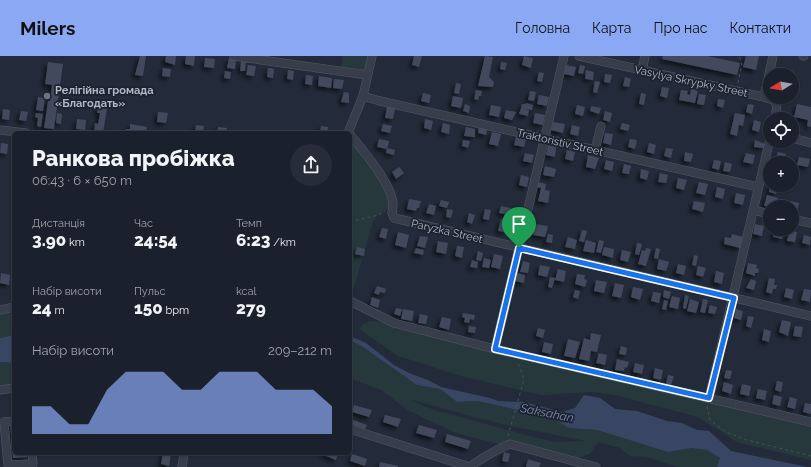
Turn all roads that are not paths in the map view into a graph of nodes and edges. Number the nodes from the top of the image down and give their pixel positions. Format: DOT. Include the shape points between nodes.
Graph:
graph roads {
  1 [pos="234,56"];
  2 [pos="372,56"];
  3 [pos="564,56"];
  4 [pos="579,56"];
  5 [pos="645,56"];
  6 [pos="773,56"];
  7 [pos="770,68"];
  8 [pos="642,71"];
  9 [pos="367,75"];
  10 [pos="363,96"];
  11 [pos="763,97"];
  12 [pos="601,126"];
  13 [pos="0,130"];
  14 [pos="12,131"];
  15 [pos="350,131"];
  16 [pos="352,137"];
  17 [pos="545,138"];
  18 [pos="799,140"];
  19 [pos="811,143"];
  20 [pos="768,148"];
  21 [pos="595,150"];
  22 [pos="758,187"];
  23 [pos="753,210"];
  24 [pos="763,212"];
  25 [pos="799,220"];
  26 [pos="811,223"];
  27 [pos="519,248"];
  28 [pos="734,298"];
  29 [pos="352,302"];
  30 [pos="12,307"];
  31 [pos="0,310"];
  32 [pos="811,316"];
  33 [pos="495,349"];
  34 [pos="12,388"];
  35 [pos="0,390"];
  36 [pos="709,398"];
  37 [pos="12,421"];
  38 [pos="811,422"];
  39 [pos="352,430"];
  40 [pos="32,455"];
  41 [pos="184,455"];
  42 [pos="182,467"];
  43 [pos="470,467"];
  44 [pos="596,467"];
  1 -- 9 [label="street"];
  2 -- 9 [label="street"];
  3 -- 17 [label="street"];
  4 -- 8 [label="street, Vasylya Skrypky Street"];
  5 -- 8 [label="street"];
  6 -- 7 [label="street"];
  8 -- 11 [label="street, Vasylya Skrypky Street"];
  9 -- 10 [label="street"];
  10 -- 15 [label="street"];
  10 -- 17 [label="street, Traktoristiv Street" via="380,102"];
  12 -- 21 [label="street"];
  13 -- 14 [label="street"];
  16 -- 27 [label="street, Paryzka Street" via="391,194 394,218"];
  17 -- 21 [label="street, Traktoristiv Street"];
  17 -- 27 [label="street"];
  18 -- 19 [label="street"];
  20 -- 22 [label="street"];
  21 -- 22 [label="street, Traktoristiv Street"];
  22 -- 23 [label="street"];
  23 -- 24 [label="street"];
  23 -- 28 [label="street"];
  25 -- 26 [label="street"];
  27 -- 28 [label="street, Paryzka Street"];
  27 -- 33 [label="street"];
  28 -- 32 [label="street, Paryzka Street"];
  28 -- 36 [label="street"];
  29 -- 33 [label="street" via="394,323"];
  30 -- 31 [label="street"];
  33 -- 36 [label="street"];
  34 -- 35 [label="street"];
  36 -- 38 [label="street"];
  37 -- 40 [label="street" via="4,422 8,465 33,464"];
  39 -- 43 [label="street"];
  41 -- 42 [label="street"];
  43 -- 44 [label="street" via="510,444"];
}
